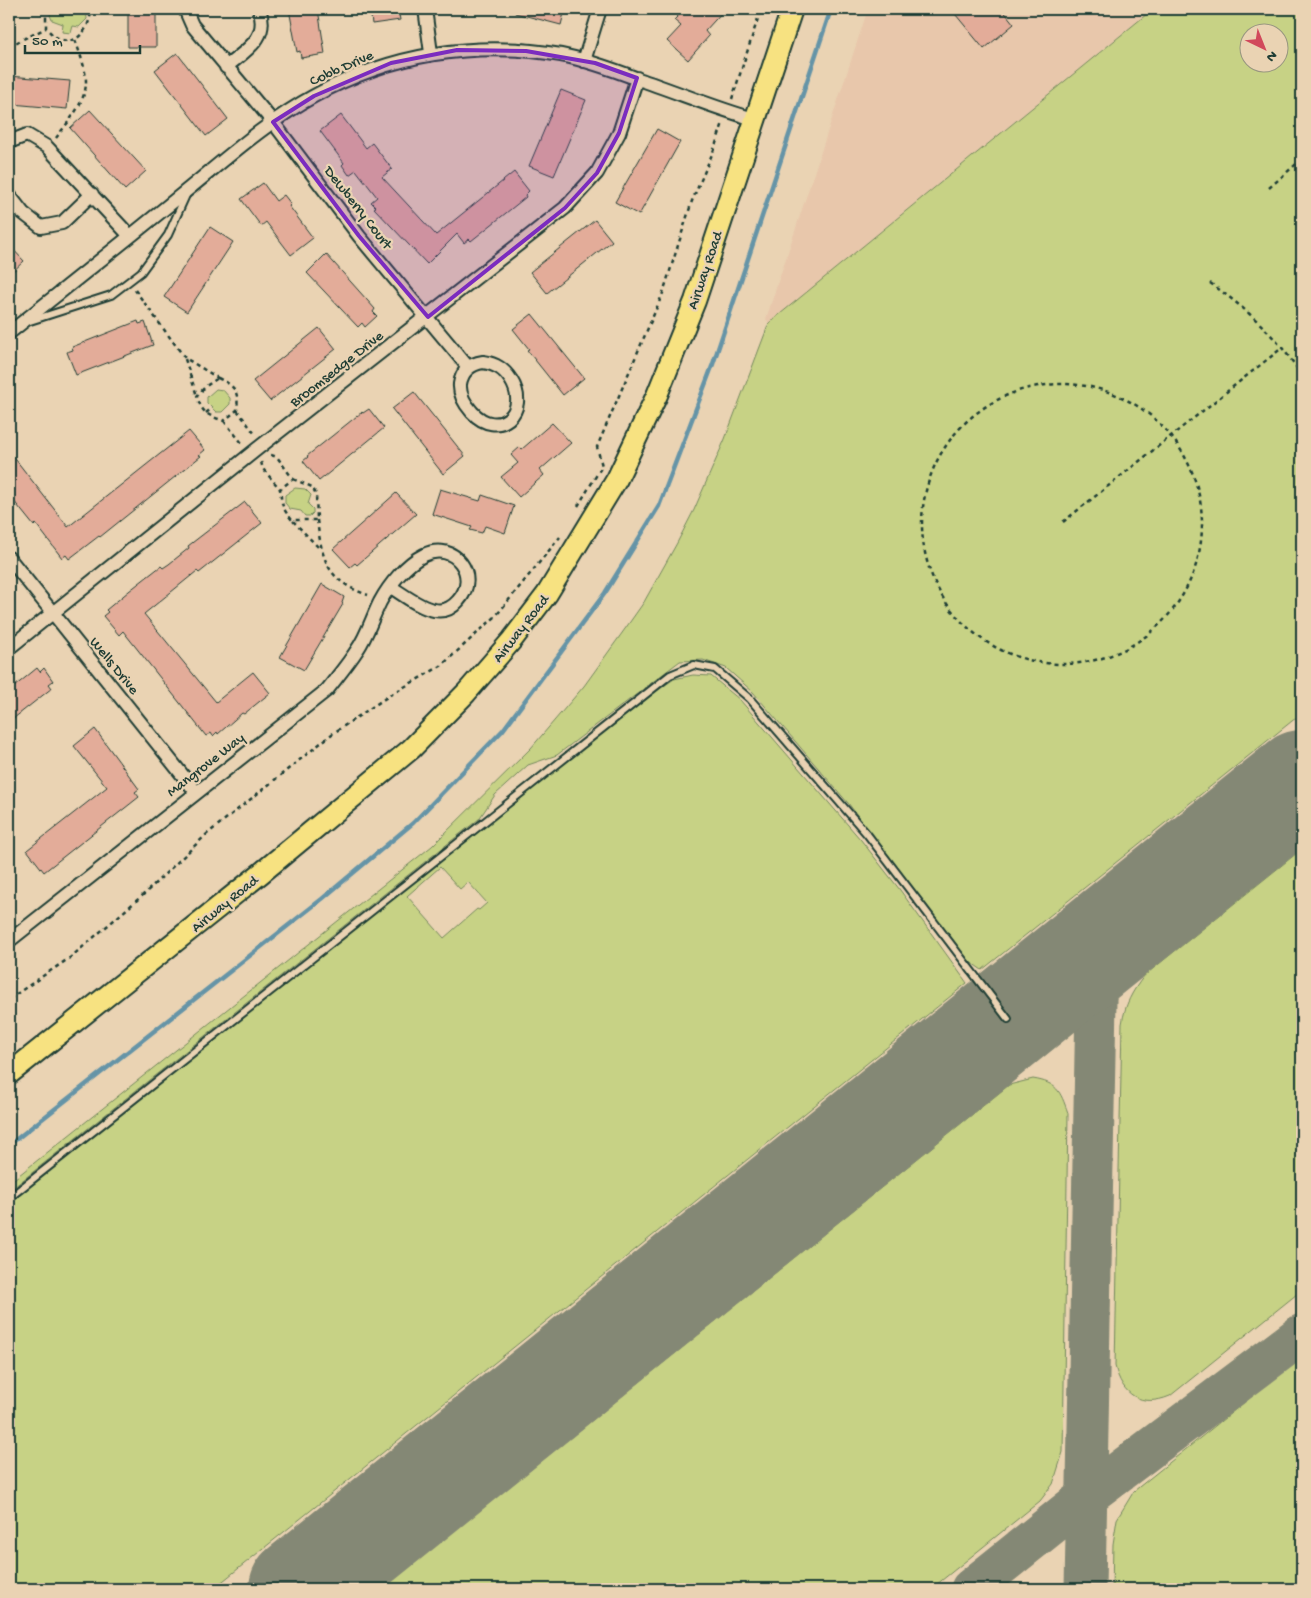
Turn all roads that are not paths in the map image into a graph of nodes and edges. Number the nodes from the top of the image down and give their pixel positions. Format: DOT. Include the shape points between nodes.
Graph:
graph roads {
  1 [pos="185,9"];
  2 [pos="259,9"];
  3 [pos="425,9"];
  4 [pos="600,9"];
  5 [pos="792,9"];
  6 [pos="431,53"];
  7 [pos="584,61"];
  8 [pos="226,67"];
  9 [pos="637,78"];
  10 [pos="754,119"];
  11 [pos="273,122"];
  12 [pos="9,142"];
  13 [pos="190,188"];
  14 [pos="92,194"];
  15 [pos="9,195"];
  16 [pos="130,236"];
  17 [pos="428,317"];
  18 [pos="19,325"];
  19 [pos="9,333"];
  20 [pos="468,367"];
  21 [pos="9,558"];
  22 [pos="391,586"];
  23 [pos="52,614"];
  24 [pos="9,648"];
  25 [pos="196,792"];
  26 [pos="9,941"];
  27 [pos="1008,1019"];
  28 [pos="9,1074"];
  29 [pos="9,1198"];
  1 -- 8 [label="street, Dewberry Court" via="192,25"];
  2 -- 8 [label="street" via="262,21 260,35"];
  3 -- 6 [label="street"];
  4 -- 7 [label="street"];
  5 -- 10 [label="main road, Airway Road"];
  6 -- 7 [label="street, Cobb Drive" via="492,49 561,55"];
  6 -- 11 [label="street, Cobb Drive" via="391,63 346,80"];
  7 -- 9 [label="street, Cobb Drive"];
  8 -- 11 [label="street, Dewberry Court"];
  9 -- 10 [label="street, Cobb Drive"];
  9 -- 17 [label="street, Broomsedge Drive" via="619,133 597,173 565,208"];
  10 -- 28 [label="main road, Airway Road" via="695,301 657,395 617,479 547,594 512,640 411,749"];
  11 -- 13 [label="street, Cobb Drive"];
  11 -- 17 [label="street, Dewberry Court" via="359,236"];
  12 -- 14 [label="street" via="27,135 47,147"];
  13 -- 16 [label="street, Cobb Drive"];
  13 -- 18 [label="lane" via="168,235 141,272 129,282 111,295"];
  14 -- 15 [label="street" via="62,223 40,228"];
  14 -- 16 [label="street"];
  16 -- 18 [label="street, Cobb Drive"];
  17 -- 20 [label="street, Dewberry Court"];
  17 -- 23 [label="street, Broomsedge Drive"];
  18 -- 19 [label="street, Cobb Drive"];
  20 -- 20 [label="street" via="460,386 461,396 470,409 488,423 506,421 518,406 516,387 500,367 475,363"];
  21 -- 23 [label="street, Wells Drive"];
  22 -- 22 [label="street, Mangrove Way" via="416,558 430,552 450,554 459,561 468,578 463,596 445,611 424,607"];
  22 -- 25 [label="street, Mangrove Way" via="358,649 327,690"];
  23 -- 24 [label="street, Broomsedge Drive"];
  23 -- 25 [label="street, Wells Drive"];
  25 -- 26 [label="street, Mangrove Way"];
  27 -- 29 [label="lane" via="867,834 750,699 715,669 694,665 670,675"];
}
